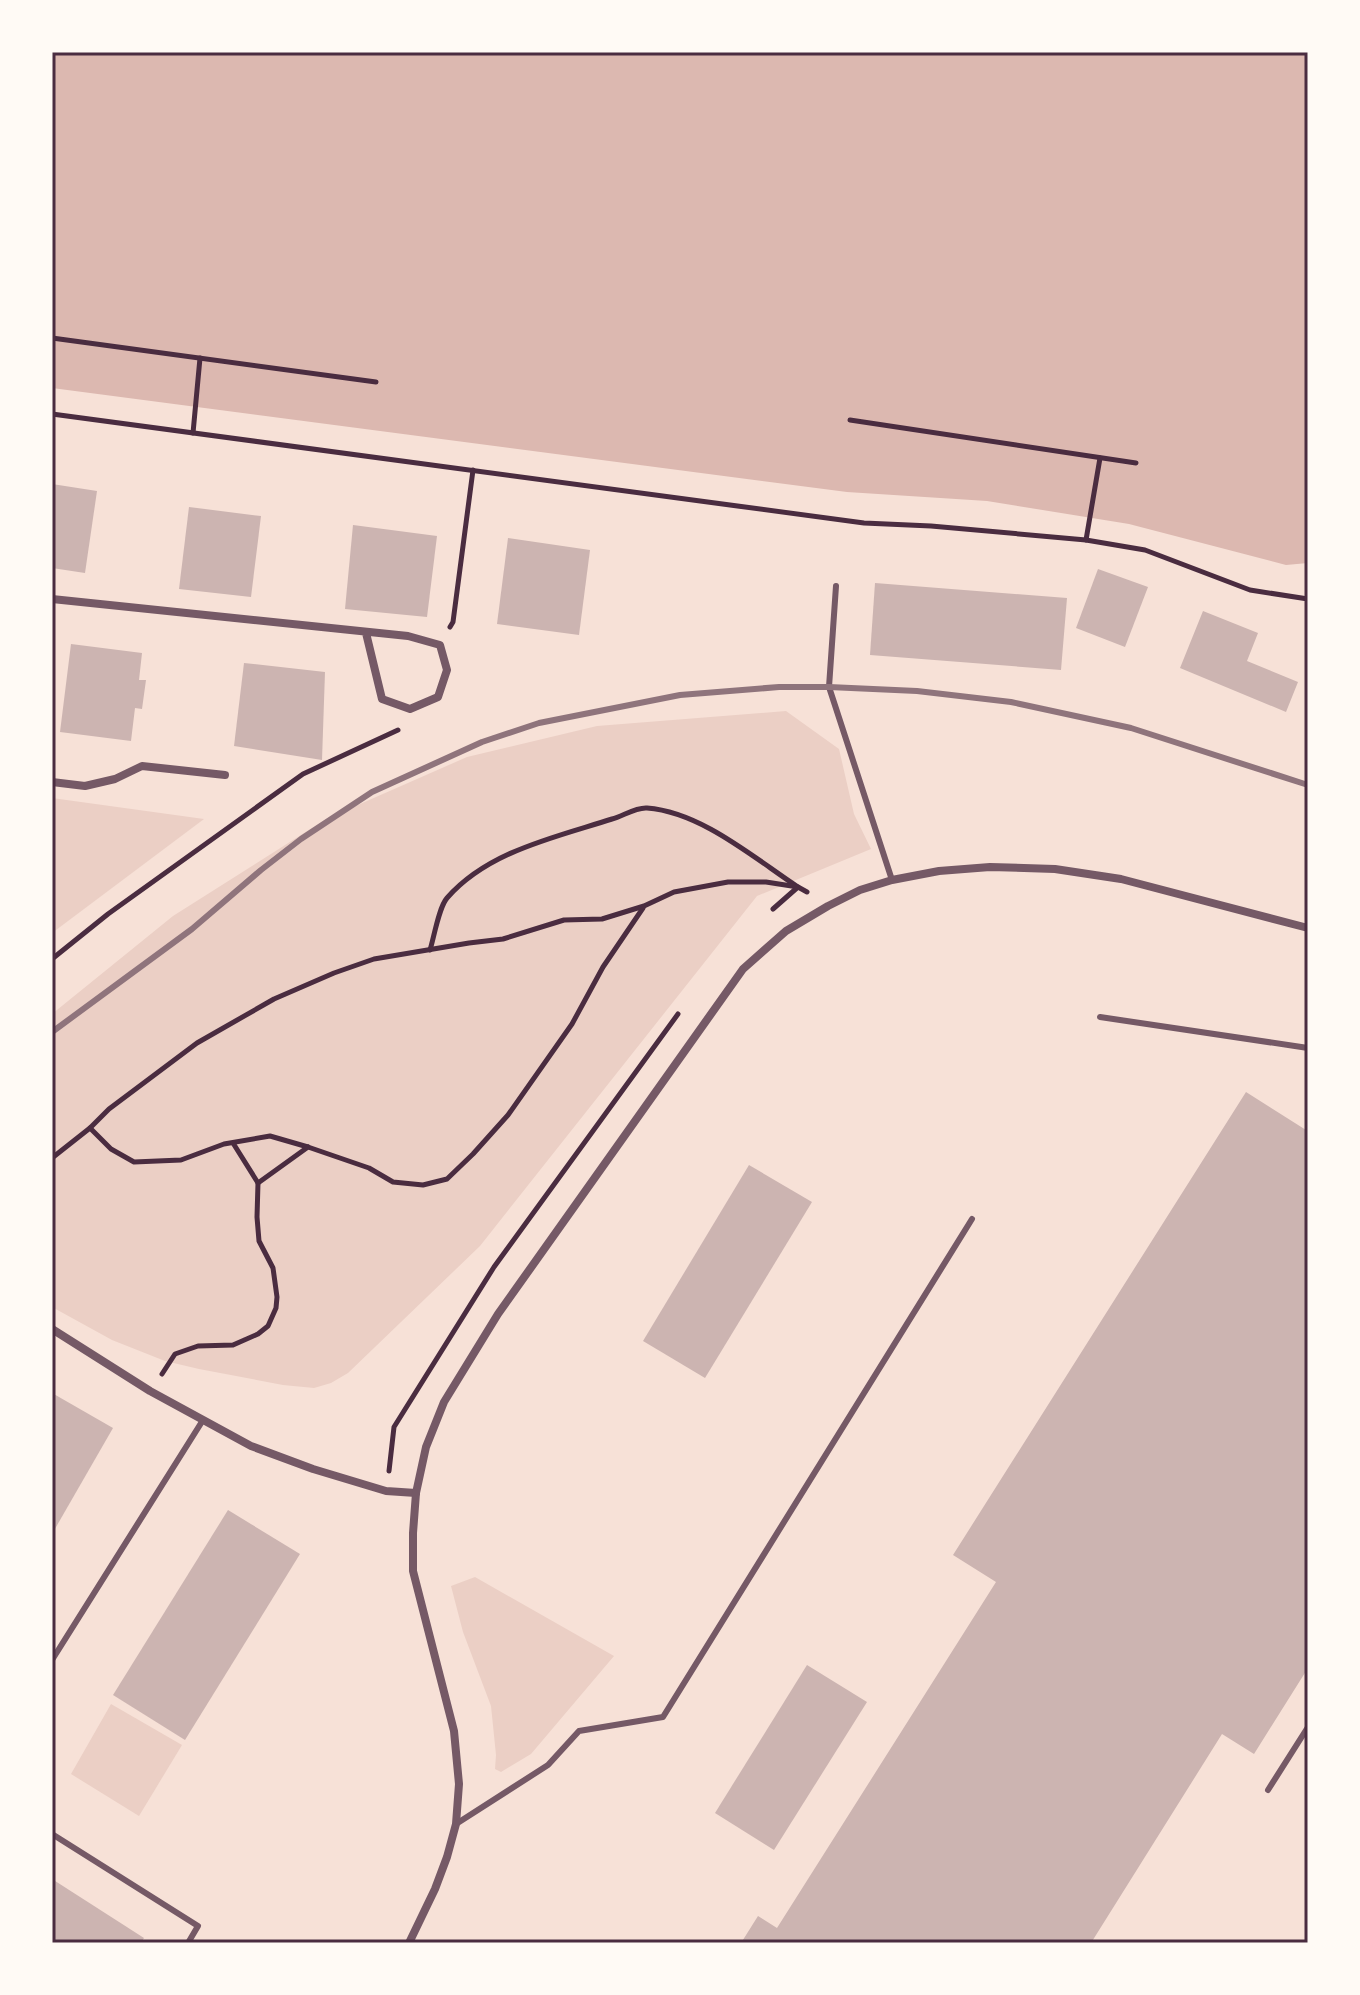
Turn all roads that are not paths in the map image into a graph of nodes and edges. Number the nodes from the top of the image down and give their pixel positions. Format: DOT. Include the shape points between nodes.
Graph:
graph roads {
  1 [pos="836,586"];
  2 [pos="52,599"];
  3 [pos="366,633"];
  4 [pos="225,775"];
  5 [pos="52,782"];
  6 [pos="892,880"];
  7 [pos="1308,928"];
  8 [pos="1100,1017"];
  9 [pos="1308,1048"];
  10 [pos="972,1219"];
  11 [pos="52,1329"];
  12 [pos="203,1420"];
  13 [pos="416,1493"];
  14 [pos="52,1660"];
  15 [pos="1308,1727"];
  16 [pos="1268,1790"];
  17 [pos="456,1824"];
  18 [pos="52,1834"];
  19 [pos="188,1943"];
  20 [pos="409,1943"];
  1 -- 6 [label="lane" via="829,687"];
  2 -- 3 [label="street"];
  3 -- 3 [label="street" via="440,645 447,670 438,697 410,709 382,699"];
  4 -- 5 [label="street" via="142,766 85,786"];
  6 -- 7 [label="street" via="977,868 1055,869 1121,879"];
  6 -- 13 [label="street" via="860,890 786,931 743,969 498,1314 444,1402"];
  8 -- 9 [label="lane"];
  10 -- 17 [label="lane" via="663,1717 579,1731 548,1765"];
  11 -- 12 [label="street"];
  12 -- 13 [label="street" via="251,1446 313,1469 386,1491"];
  12 -- 14 [label="lane"];
  13 -- 17 [label="street" via="413,1571 454,1731"];
  15 -- 16 [label="lane"];
  17 -- 20 [label="street" via="435,1889"];
  18 -- 19 [label="lane" via="198,1926"];
}
